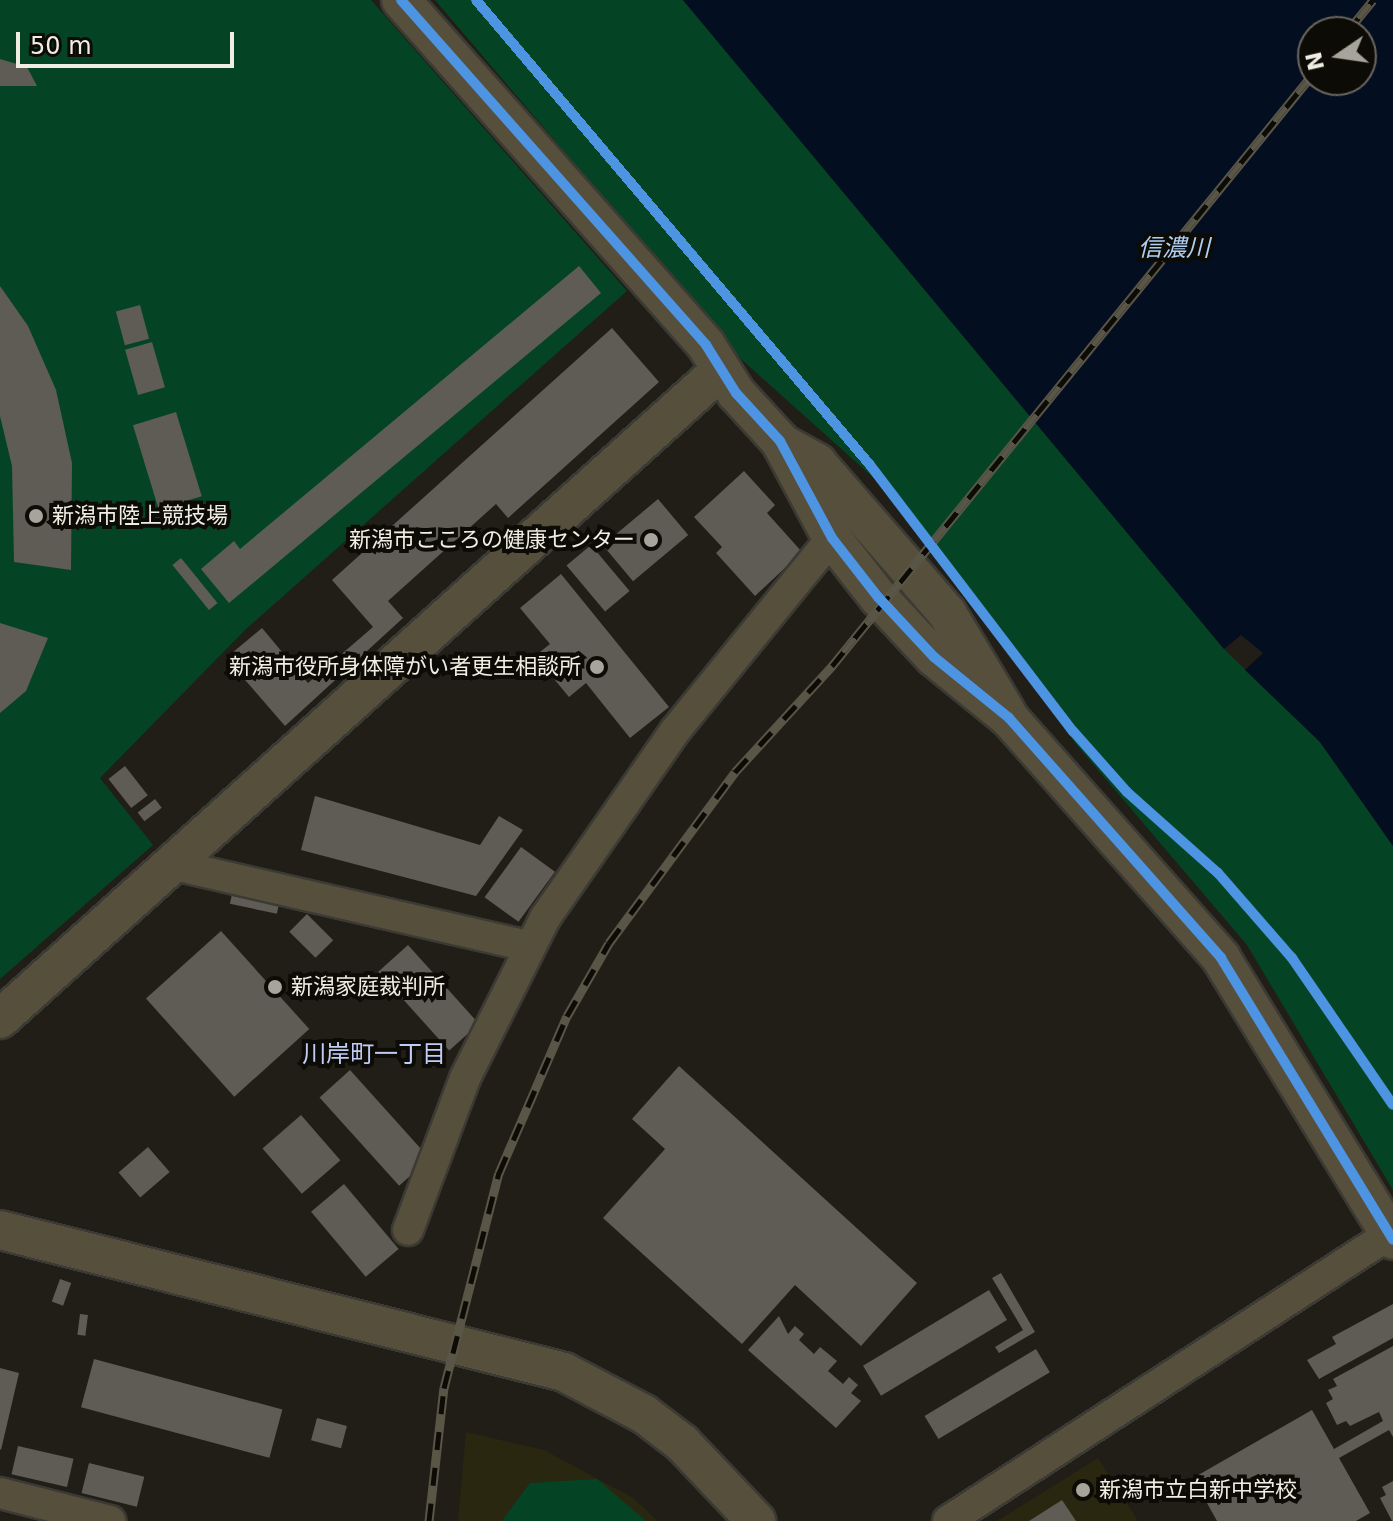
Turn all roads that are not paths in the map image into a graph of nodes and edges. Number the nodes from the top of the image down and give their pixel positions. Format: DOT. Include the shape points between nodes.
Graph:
graph roads {
  1 [pos="401,0"];
  2 [pos="721,370"];
  3 [pos="780,441"];
  4 [pos="832,538"];
  5 [pos="1009,718"];
  6 [pos="174,865"];
  7 [pos="529,946"];
  8 [pos="0,1019"];
  9 [pos="0,1230"];
  10 [pos="408,1230"];
  11 [pos="1391,1237"];
  12 [pos="0,1493"];
  13 [pos="110,1521"];
  14 [pos="756,1521"];
  15 [pos="948,1521"];
  1 -- 2 [label="street"];
  2 -- 3 [label="street"];
  2 -- 6 [label="street"];
  3 -- 4 [label="street"];
  3 -- 5 [label="street" via="817,463 947,613"];
  4 -- 5 [label="street" via="934,657"];
  4 -- 7 [label="street" via="667,743"];
  5 -- 11 [label="street" via="1221,958"];
  6 -- 7 [label="street"];
  6 -- 8 [label="street"];
  7 -- 10 [label="street" via="465,1078"];
  9 -- 14 [label="street" via="564,1372 644,1414 682,1443"];
  11 -- 15 [label="street"];
  12 -- 13 [label="street"];
}
